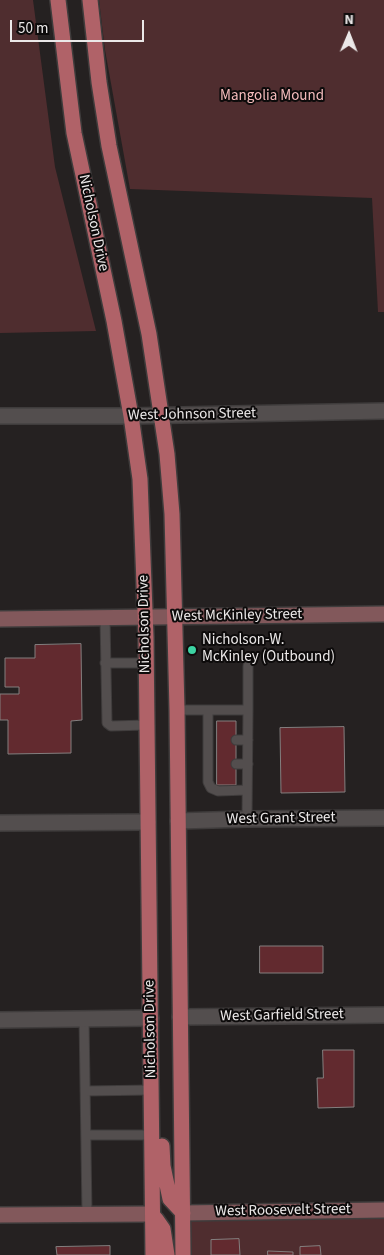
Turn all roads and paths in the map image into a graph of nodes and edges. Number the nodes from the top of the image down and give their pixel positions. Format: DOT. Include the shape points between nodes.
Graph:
graph roads {
  1 [pos="58,0"];
  2 [pos="90,0"];
  3 [pos="384,411"];
  4 [pos="0,416"];
  5 [pos="131,416"];
  6 [pos="161,416"];
  7 [pos="384,614"];
  8 [pos="145,617"];
  9 [pos="175,617"];
  10 [pos="105,618"];
  11 [pos="0,619"];
  12 [pos="105,663"];
  13 [pos="146,663"];
  14 [pos="248,666"];
  15 [pos="177,710"];
  16 [pos="208,710"];
  17 [pos="248,710"];
  18 [pos="147,725"];
  19 [pos="236,740"];
  20 [pos="248,740"];
  21 [pos="236,764"];
  22 [pos="248,764"];
  23 [pos="247,790"];
  24 [pos="384,818"];
  25 [pos="247,819"];
  26 [pos="178,821"];
  27 [pos="148,822"];
  28 [pos="0,823"];
  29 [pos="384,1015"];
  30 [pos="180,1017"];
  31 [pos="84,1018"];
  32 [pos="151,1018"];
  33 [pos="0,1020"];
  34 [pos="152,1070"];
  35 [pos="152,1090"];
  36 [pos="85,1091"];
  37 [pos="86,1135"];
  38 [pos="152,1135"];
  39 [pos="384,1210"];
  40 [pos="87,1214"];
  41 [pos="154,1214"];
  42 [pos="182,1214"];
  43 [pos="0,1215"];
  44 [pos="153,1255"];
  45 [pos="166,1255"];
  46 [pos="183,1255"];
  1 -- 5 [label="main road, Nicholson Drive" via="74,133"];
  2 -- 6 [label="main road, Nicholson Drive" via="109,146 149,334"];
  3 -- 6 [label="street, West Johnson Street"];
  4 -- 5 [label="street, West Johnson Street"];
  5 -- 6 [label="street, West Johnson Street"];
  5 -- 8 [label="main road, Nicholson Drive" via="140,479"];
  6 -- 9 [label="main road, Nicholson Drive" via="172,514"];
  7 -- 9 [label="street, West McKinley Street"];
  8 -- 9 [label="street, West McKinley Street"];
  8 -- 10 [label="street, West McKinley Street"];
  8 -- 13 [label="main road, Nicholson Drive"];
  9 -- 15 [label="main road, Nicholson Drive"];
  10 -- 11 [label="street, West McKinley Street"];
  10 -- 12 [label="lane"];
  12 -- 13 [label="lane"];
  12 -- 18 [label="lane" via="107,723 111,726"];
  13 -- 18 [label="main road, Nicholson Drive"];
  14 -- 17 [label="lane"];
  15 -- 16 [label="lane"];
  15 -- 26 [label="main road, Nicholson Drive"];
  16 -- 17 [label="lane"];
  16 -- 23 [label="lane" via="213,740 208,782 218,791"];
  17 -- 20 [label="lane"];
  18 -- 27 [label="main road, Nicholson Drive"];
  19 -- 20 [label="lane"];
  20 -- 22 [label="lane"];
  21 -- 22 [label="lane"];
  22 -- 23 [label="lane"];
  23 -- 25 [label="lane"];
  24 -- 25 [label="street, West Grant Street"];
  25 -- 26 [label="street, West Grant Street"];
  26 -- 30 [label="main road, Nicholson Drive"];
  27 -- 28 [label="street"];
  27 -- 32 [label="main road, Nicholson Drive"];
  29 -- 30 [label="street, West Garfield Street"];
  30 -- 42 [label="main road, Nicholson Drive"];
  31 -- 32 [label="street"];
  31 -- 33 [label="street"];
  31 -- 36 [label="lane"];
  32 -- 34 [label="main road, Nicholson Drive"];
  34 -- 35 [label="main road, Nicholson Drive"];
  34 -- 42 [label="main road" via="159,1107 163,1166 170,1199"];
  35 -- 36 [label="lane"];
  35 -- 38 [label="main road, Nicholson Drive"];
  36 -- 37 [label="lane"];
  37 -- 38 [label="lane"];
  37 -- 40 [label="lane"];
  38 -- 41 [label="main road, Nicholson Drive"];
  39 -- 42 [label="street, West Roosevelt Street"];
  40 -- 41 [label="street"];
  40 -- 43 [label="street"];
  41 -- 44 [label="main road, Nicholson Drive"];
  41 -- 45 [label="main road" via="163,1229"];
  42 -- 46 [label="main road, Nicholson Drive"];
}
